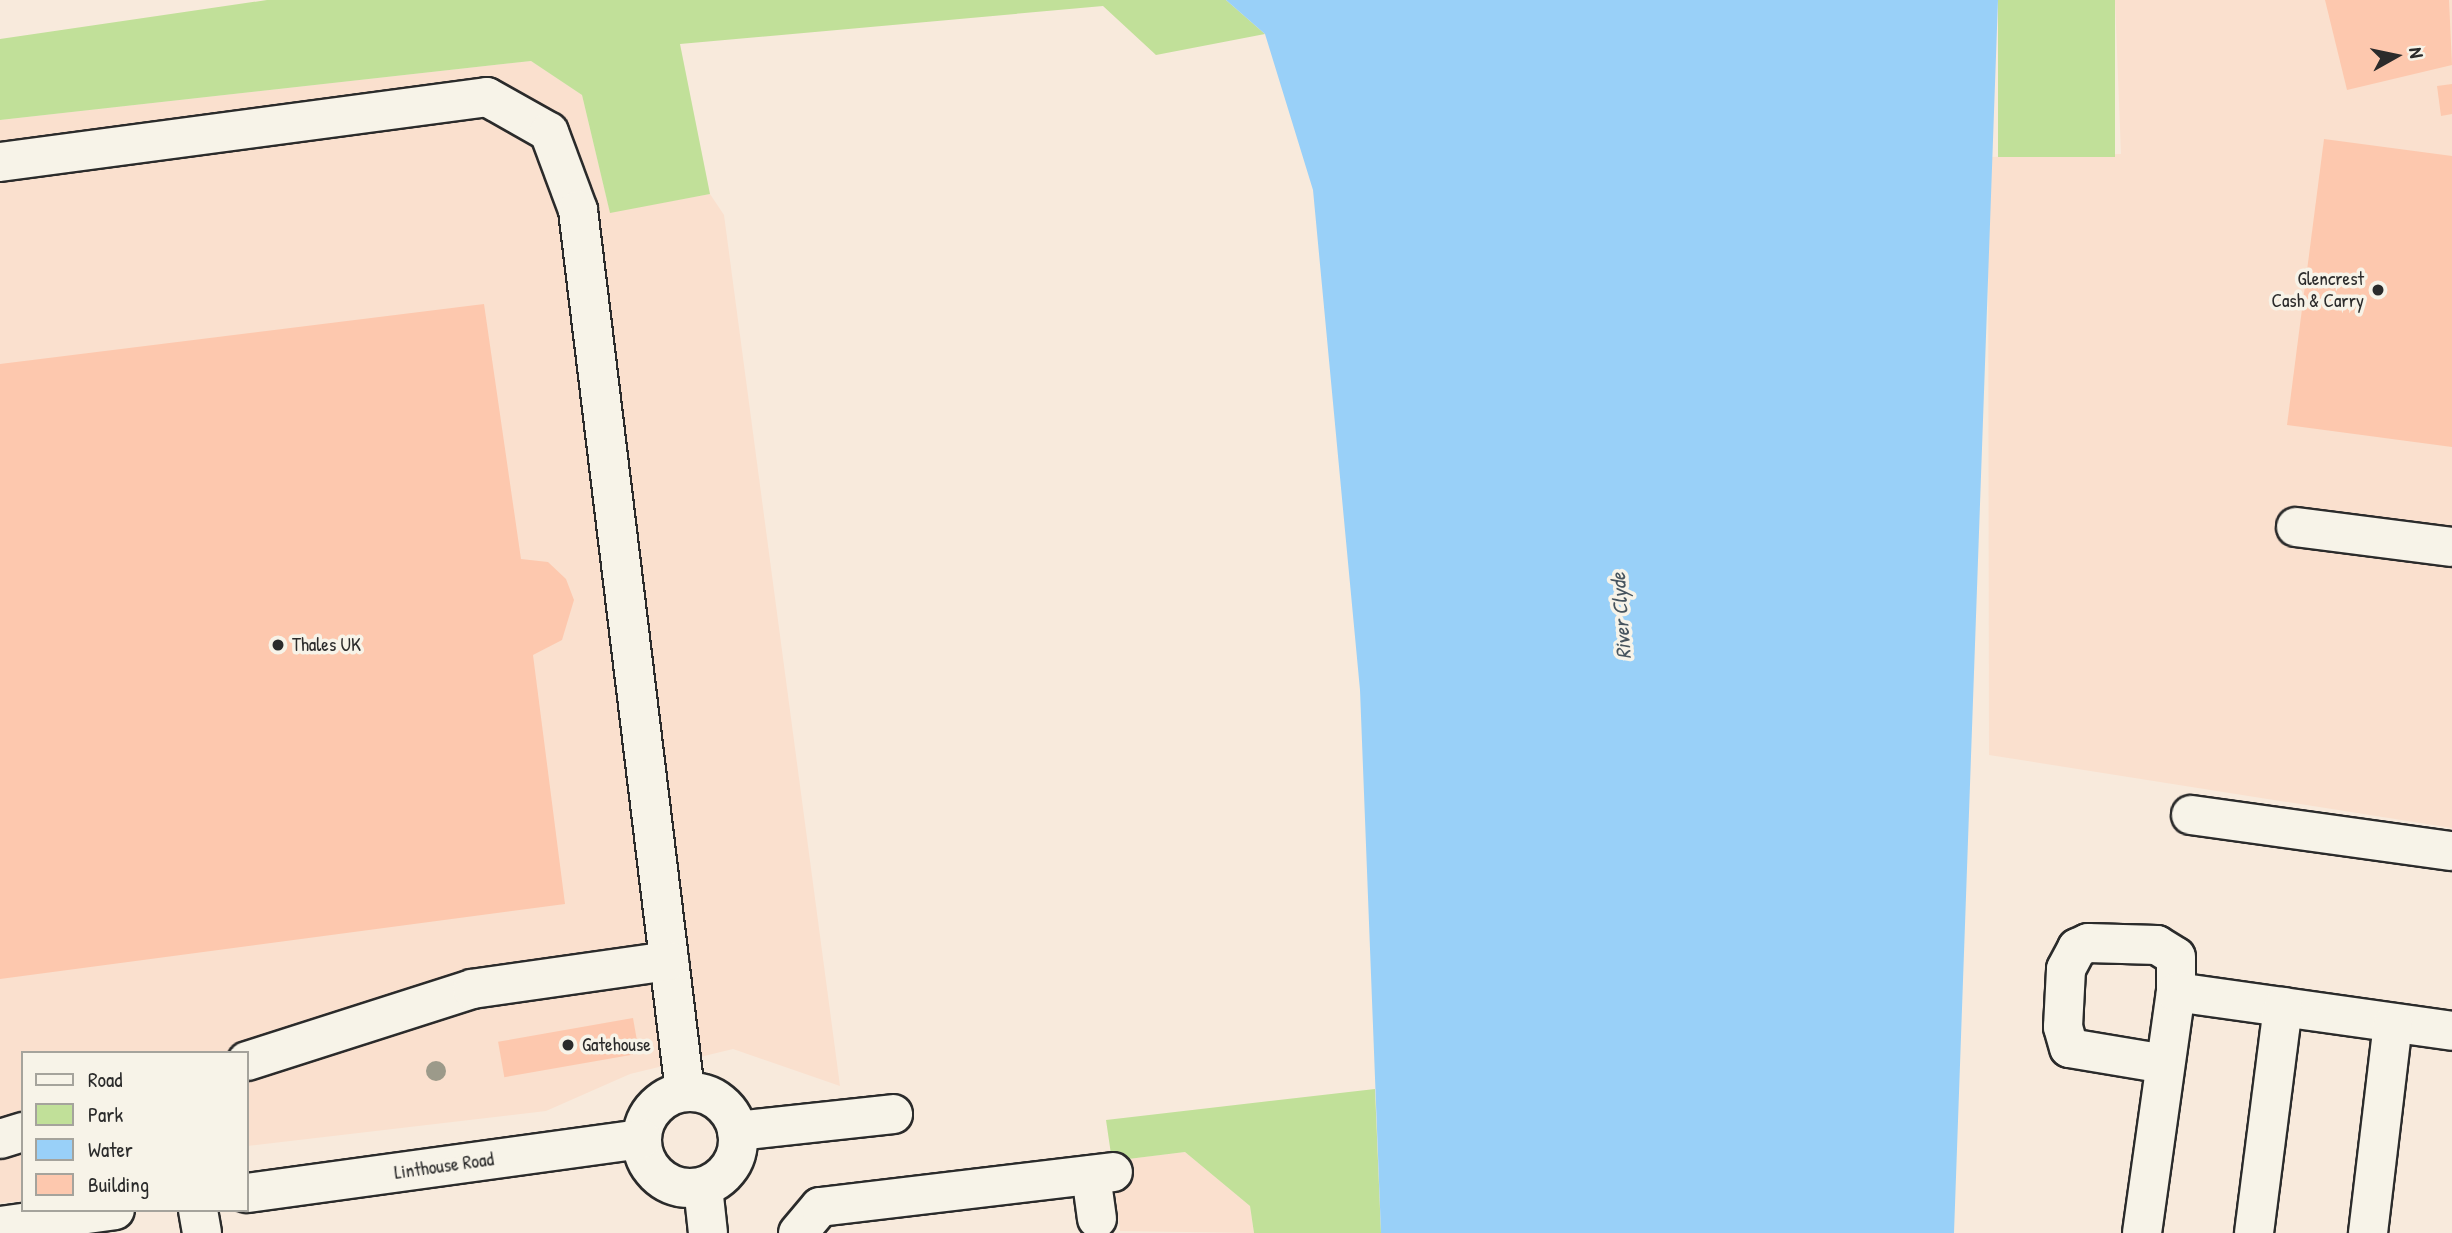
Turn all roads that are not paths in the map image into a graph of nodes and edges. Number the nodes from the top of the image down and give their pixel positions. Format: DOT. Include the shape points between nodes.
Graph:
graph roads {
  1 [pos="0,162"];
  2 [pos="2295,527"];
  3 [pos="2452,547"];
  4 [pos="2192,815"];
  5 [pos="2452,851"];
  6 [pos="670,961"];
  7 [pos="2176,992"];
  8 [pos="2283,1007"];
  9 [pos="2393,1023"];
  10 [pos="2452,1031"];
  11 [pos="248,1061"];
  12 [pos="2165,1064"];
  13 [pos="685,1091"];
  14 [pos="893,1114"];
  15 [pos="737,1131"];
  16 [pos="21,1133"];
  17 [pos="0,1139"];
  18 [pos="641,1139"];
  19 [pos="703,1187"];
  20 [pos="248,1192"];
  21 [pos="101,1212"];
  22 [pos="198,1212"];
  23 [pos="1097,1219"];
  24 [pos="0,1226"];
  25 [pos="202,1233"];
  26 [pos="708,1233"];
  27 [pos="798,1233"];
  28 [pos="2142,1233"];
  29 [pos="2254,1233"];
  30 [pos="2368,1233"];
  1 -- 6 [label="street" via="487,97 549,132 578,210"];
  2 -- 3 [label="street"];
  4 -- 5 [label="street"];
  6 -- 11 [label="street" via="472,989"];
  6 -- 13 [label="street"];
  7 -- 8 [label="street"];
  7 -- 12 [label="street"];
  7 -- 12 [label="street" via="2176,957 2157,945 2088,943 2077,948 2066,969 2063,1027 2069,1048"];
  8 -- 9 [label="street"];
  8 -- 29 [label="street"];
  9 -- 10 [label="street"];
  9 -- 30 [label="street"];
  12 -- 28 [label="street"];
  13 -- 15 [label="street" via="719,1101"];
  13 -- 18 [label="street" via="654,1107"];
  14 -- 15 [label="street"];
  15 -- 19 [label="street" via="731,1166"];
  16 -- 17 [label="street"];
  18 -- 19 [label="street" via="649,1165 667,1183"];
  18 -- 20 [label="street, Linthouse Road"];
  19 -- 26 [label="street"];
  21 -- 24 [label="street"];
  22 -- 25 [label="street"];
  23 -- 27 [label="street" via="1102,1173 820,1207"];
}
